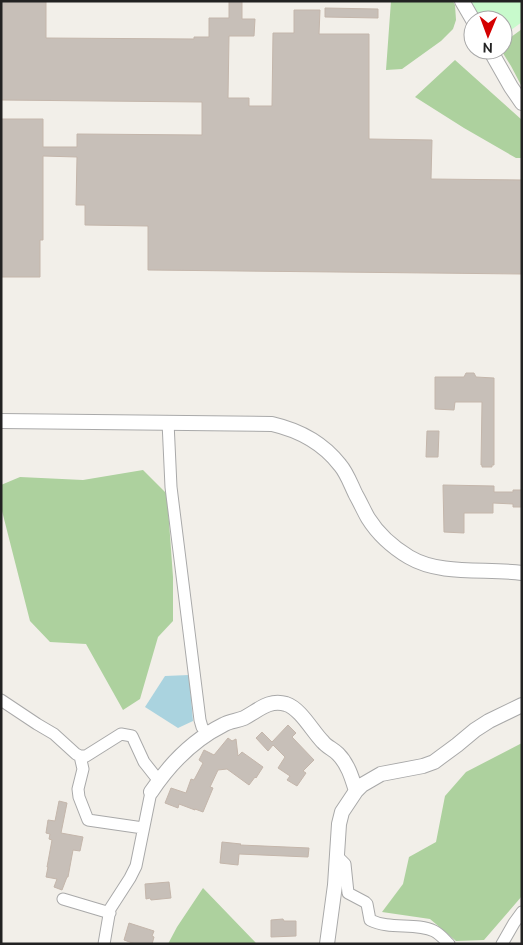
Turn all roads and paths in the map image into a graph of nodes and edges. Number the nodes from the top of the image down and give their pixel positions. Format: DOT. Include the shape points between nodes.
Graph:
graph roads {
  1 [pos="496,60"];
  2 [pos="522,103"];
  3 [pos="1,421"];
  4 [pos="168,422"];
  5 [pos="522,573"];
  6 [pos="1,700"];
  7 [pos="522,705"];
  8 [pos="207,734"];
  9 [pos="80,756"];
  10 [pos="155,786"];
  11 [pos="356,791"];
  12 [pos="143,828"];
  13 [pos="337,856"];
  14 [pos="63,899"];
  15 [pos="522,912"];
  16 [pos="110,913"];
  17 [pos="104,944"];
  18 [pos="327,944"];
  19 [pos="449,944"];
  20 [pos="502,944"];
  1 -- 2 [label="street"];
  3 -- 4 [label="street"];
  4 -- 5 [label="street" via="272,424 296,431 336,461 368,518 390,543 410,558 451,569"];
  4 -- 8 [label="street" via="171,487 200,720"];
  6 -- 9 [label="street" via="54,734"];
  7 -- 11 [label="street" via="475,730 434,762 381,774"];
  8 -- 10 [label="street" via="184,753"];
  8 -- 11 [label="street" via="241,720 269,703 286,704 299,712 322,741 344,760"];
  9 -- 10 [label="street" via="86,756 121,734 132,736"];
  9 -- 12 [label="street" via="83,769 79,797 88,820"];
  10 -- 12 [label="street"];
  11 -- 13 [label="street" via="338,824"];
  12 -- 16 [label="street" via="136,866"];
  13 -- 18 [label="street"];
  13 -- 19 [label="street" via="345,864 348,893 367,904 370,920 378,924 433,930"];
  14 -- 16 [label="street"];
  15 -- 20 [label="street"];
  16 -- 17 [label="street"];
}
